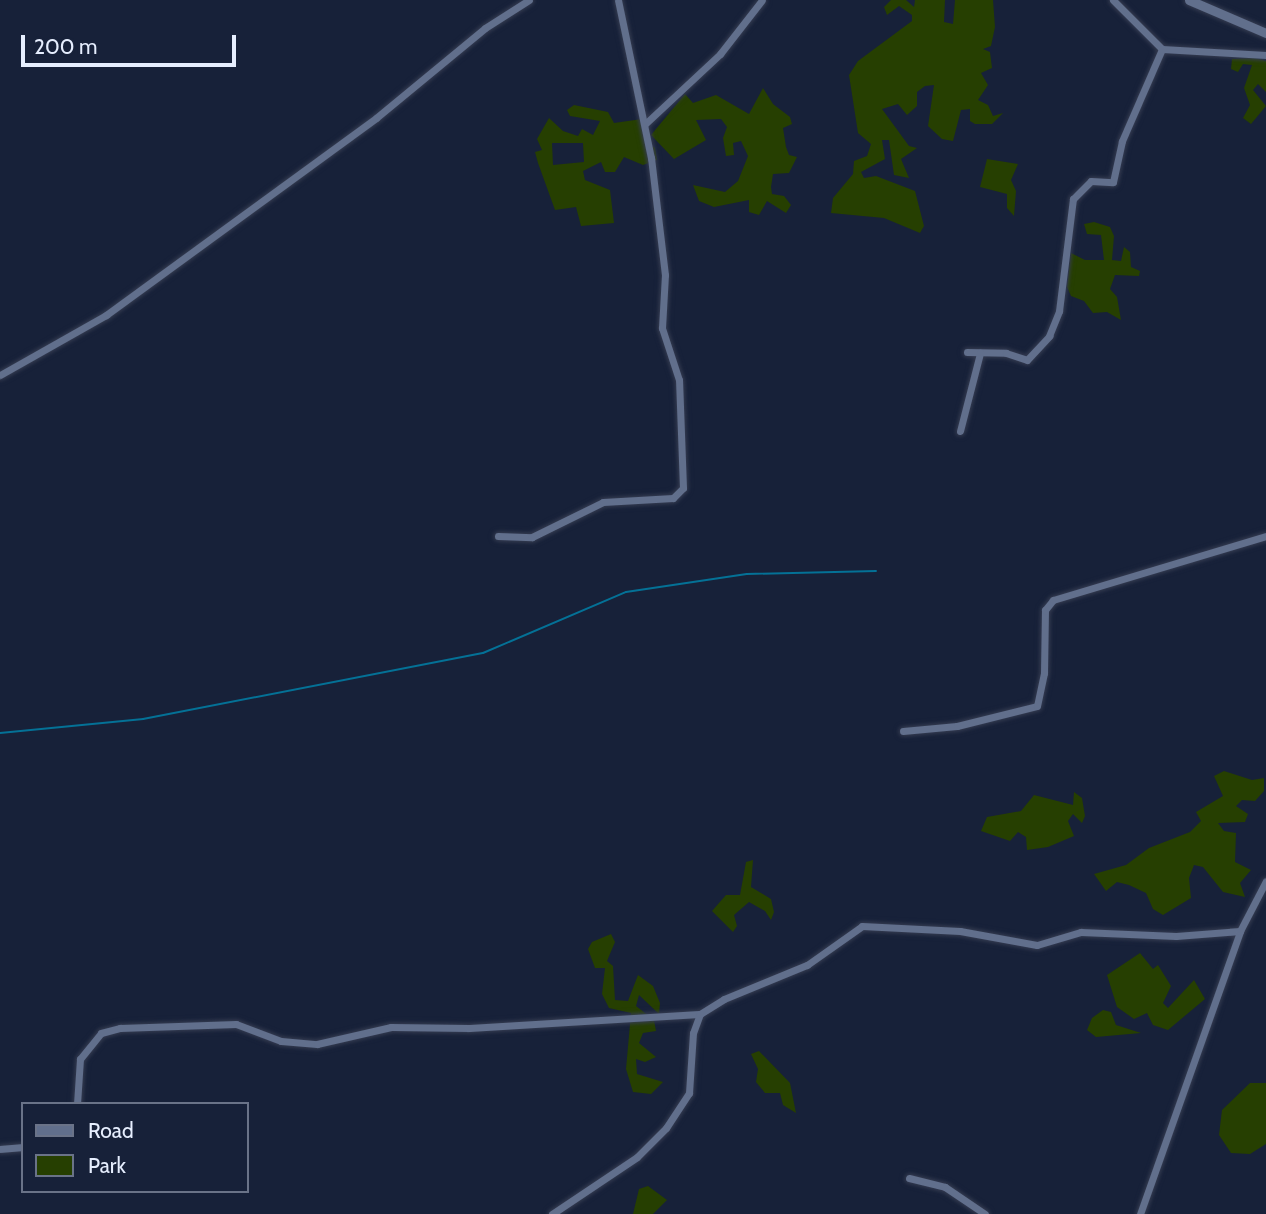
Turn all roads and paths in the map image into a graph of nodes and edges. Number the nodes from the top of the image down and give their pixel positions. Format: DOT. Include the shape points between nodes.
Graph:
graph roads {
  1 [pos="529,0"];
  2 [pos="618,0"];
  3 [pos="762,0"];
  4 [pos="1113,0"];
  5 [pos="1189,0"];
  6 [pos="1266,33"];
  7 [pos="1162,49"];
  8 [pos="1266,55"];
  9 [pos="645,124"];
  10 [pos="967,352"];
  11 [pos="980,353"];
  12 [pos="0,375"];
  13 [pos="960,431"];
  14 [pos="498,536"];
  15 [pos="1266,536"];
  16 [pos="903,731"];
  17 [pos="1266,881"];
  18 [pos="1240,931"];
  19 [pos="700,1014"];
  20 [pos="77,1102"];
  21 [pos="21,1147"];
  22 [pos="0,1149"];
  23 [pos="909,1178"];
  24 [pos="552,1214"];
  25 [pos="985,1214"];
  26 [pos="1140,1214"];
  1 -- 12 [label="street" via="485,28 365,126 106,315"];
  2 -- 9 [label="street"];
  3 -- 9 [label="street" via="720,54"];
  4 -- 7 [label="street"];
  5 -- 6 [label="street"];
  7 -- 8 [label="street"];
  7 -- 11 [label="street" via="1122,141 1113,182 1091,181 1073,199 1059,311 1052,331 1027,360"];
  9 -- 14 [label="street" via="665,275 662,328 679,380 683,488 673,498 603,502 532,537"];
  10 -- 11 [label="street"];
  11 -- 13 [label="street"];
  15 -- 16 [label="street" via="1053,600 1044,618 1044,673 1037,705 962,725"];
  17 -- 18 [label="street"];
  18 -- 19 [label="street" via="1176,936 1081,932 1037,945 969,932 868,924 797,970 724,999"];
  18 -- 26 [label="street"];
  19 -- 20 [label="street" via="469,1028 391,1027 317,1044 281,1041 236,1024 120,1028 100,1033 80,1059"];
  19 -- 24 [label="street" via="693,1033 689,1093 666,1128 637,1157"];
  21 -- 22 [label="street"];
  23 -- 25 [label="street" via="945,1187"];
}
